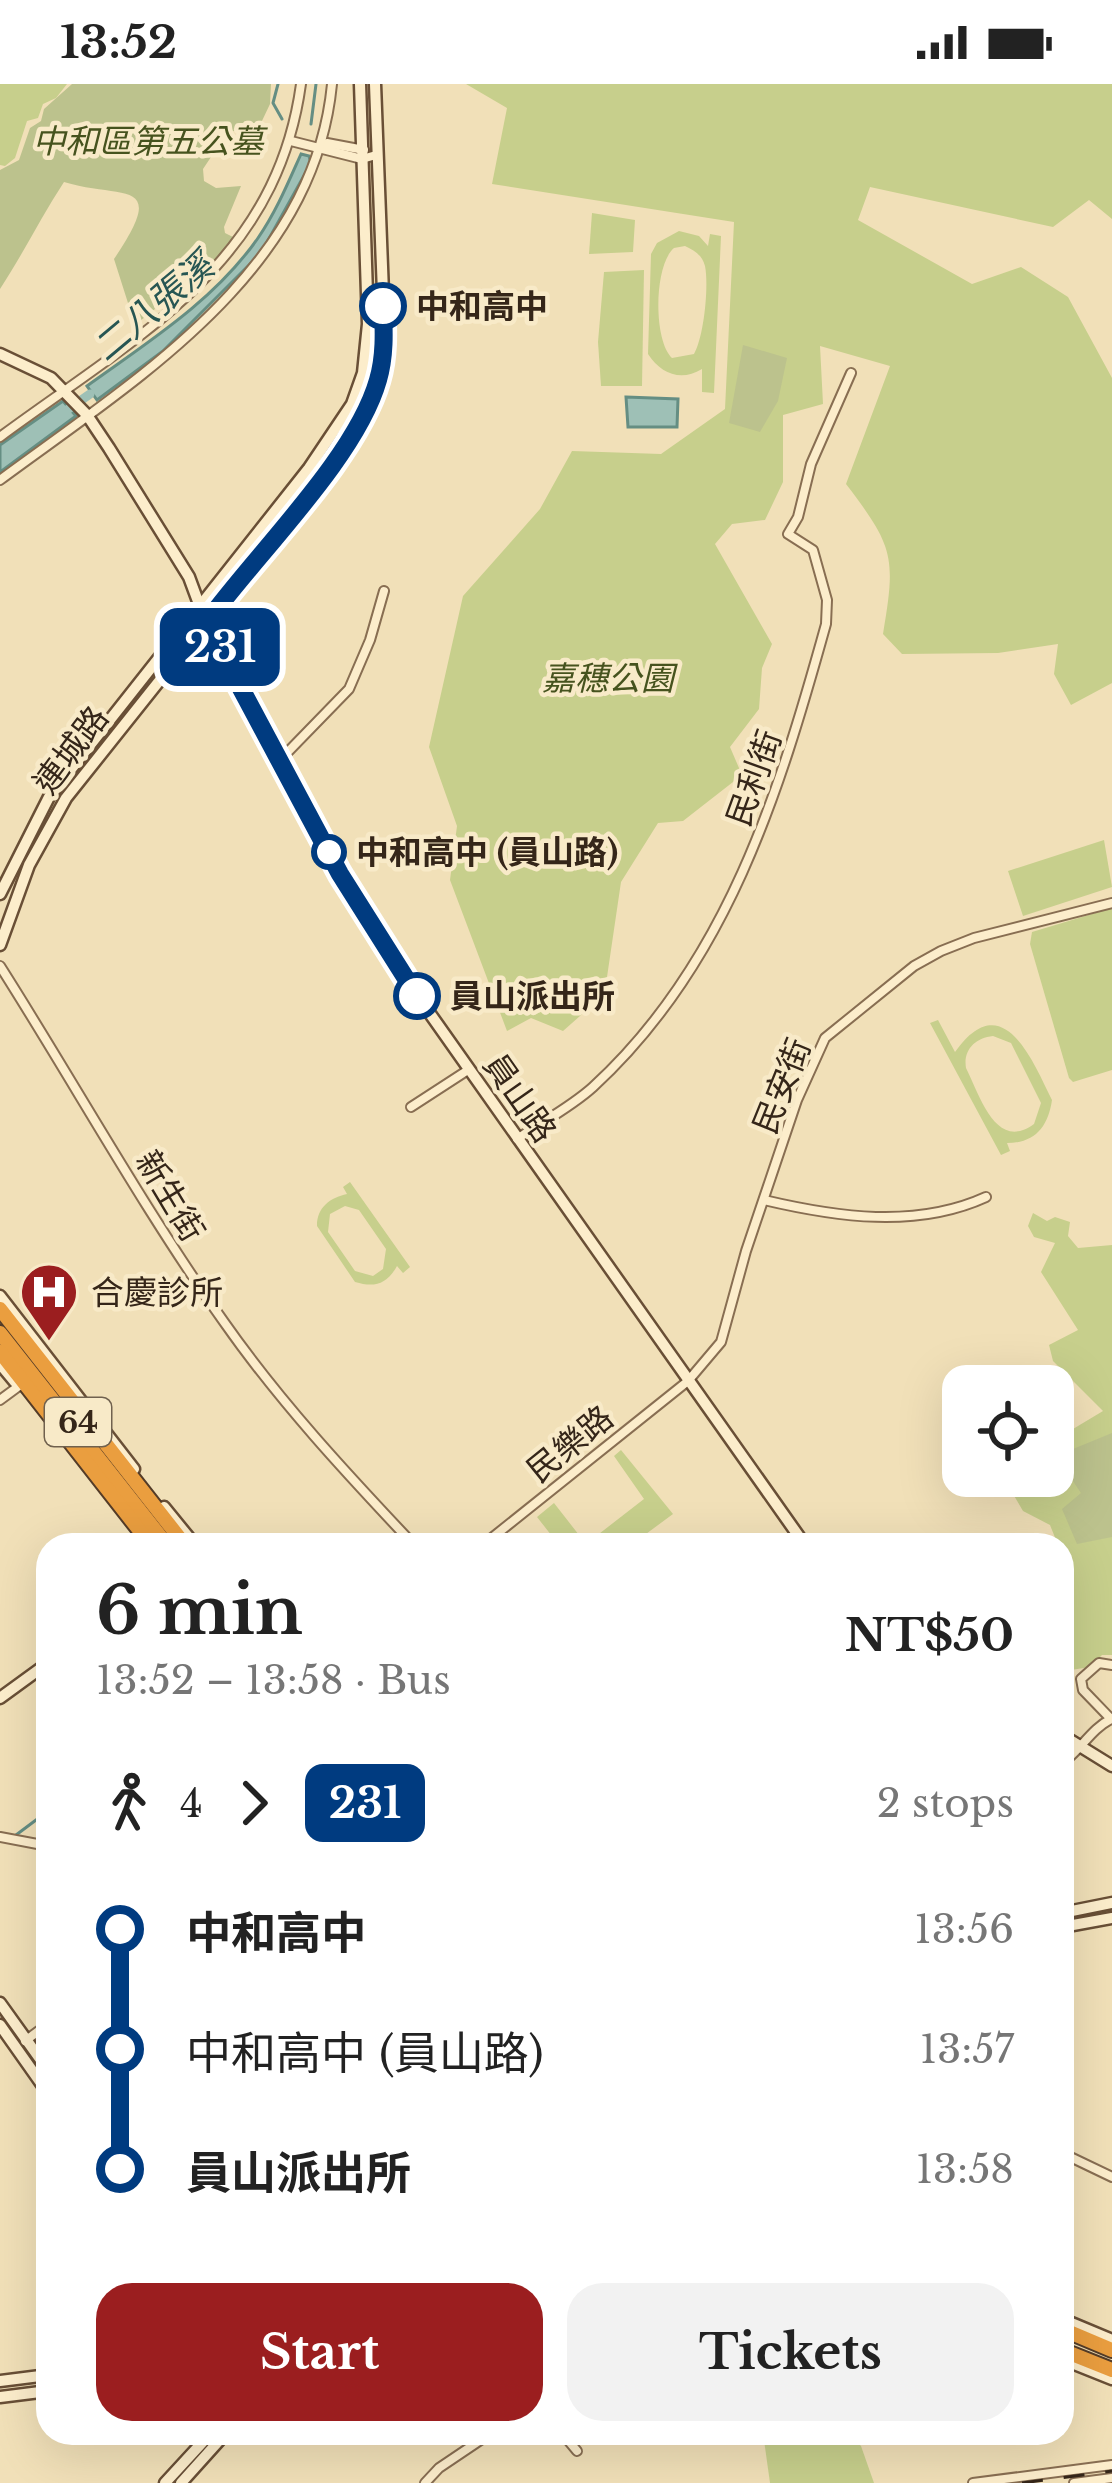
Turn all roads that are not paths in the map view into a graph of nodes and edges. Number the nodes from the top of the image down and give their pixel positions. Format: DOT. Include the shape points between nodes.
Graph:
graph roads {
  1 [pos="302,84"];
  2 [pos="332,84"];
  3 [pos="360,84"];
  4 [pos="375,84"];
  5 [pos="291,142"];
  6 [pos="320,147"];
  7 [pos="362,154"];
  8 [pos="376,155"];
  9 [pos="0,354"];
  10 [pos="851,373"];
  11 [pos="65,392"];
  12 [pos="85,413"];
  13 [pos="0,436"];
  14 [pos="0,480"];
  15 [pos="383,591"];
  16 [pos="201,601"];
  17 [pos="206,623"];
  18 [pos="280,760"];
  19 [pos="0,894"];
  20 [pos="1112,902"];
  21 [pos="0,945"];
  22 [pos="0,966"];
  23 [pos="468,1070"];
  24 [pos="411,1107"];
  25 [pos="516,1140"];
  26 [pos="986,1197"];
  27 [pos="764,1200"];
  28 [pos="0,1296"];
  29 [pos="0,1309"];
  30 [pos="0,1321"];
  31 [pos="0,1335"];
  32 [pos="0,1352"];
  33 [pos="0,1364"];
  34 [pos="688,1381"];
  35 [pos="19,1387"];
  36 [pos="0,1400"];
  37 [pos="137,1533"];
  38 [pos="138,1533"];
  39 [pos="158,1533"];
  40 [pos="158,1533"];
  41 [pos="159,1533"];
  42 [pos="176,1533"];
  43 [pos="186,1533"];
  44 [pos="403,1533"];
  45 [pos="498,1533"];
  46 [pos="796,1533"];
  47 [pos="1112,1664"];
  48 [pos="36,1672"];
  49 [pos="0,1698"];
  50 [pos="1111,1718"];
  51 [pos="1074,1742"];
  52 [pos="1083,1748"];
  53 [pos="1074,1754"];
  54 [pos="1112,1766"];
  55 [pos="1112,1903"];
  56 [pos="1074,1910"];
  57 [pos="1112,1918"];
  58 [pos="1074,1926"];
  59 [pos="0,2003"];
  60 [pos="0,2025"];
  61 [pos="36,2033"];
  62 [pos="22,2043"];
  63 [pos="36,2058"];
  64 [pos="36,2070"];
  65 [pos="1074,2159"];
  66 [pos="1112,2176"];
  67 [pos="1074,2325"];
  68 [pos="1074,2334"];
  69 [pos="1112,2340"];
  70 [pos="1074,2344"];
  71 [pos="1112,2350"];
  72 [pos="1074,2358"];
  73 [pos="1112,2359"];
  74 [pos="1074,2360"];
  75 [pos="1112,2370"];
  76 [pos="36,2376"];
  77 [pos="1112,2380"];
  78 [pos="0,2381"];
  79 [pos="36,2392"];
  80 [pos="0,2397"];
  81 [pos="200,2445"];
  82 [pos="215,2445"];
  83 [pos="474,2445"];
  84 [pos="572,2445"];
  85 [pos="577,2451"];
  86 [pos="1112,2465"];
  87 [pos="1112,2478"];
  88 [pos="165,2483"];
  89 [pos="181,2483"];
  90 [pos="424,2483"];
  91 [pos="973,2483"];
  92 [pos="1074,2483"];
  1 -- 5 [label="street"];
  2 -- 6 [label="street"];
  3 -- 7 [label="main road, 連城路"];
  4 -- 8 [label="main road, 連城路"];
  5 -- 6 [label="street"];
  5 -- 11 [label="street" via="256,219 223,261"];
  6 -- 7 [label="street"];
  6 -- 12 [label="street" via="265,256 164,356"];
  7 -- 8 [label="street"];
  7 -- 16 [label="main road, 連城路" via="368,324 358,388 335,435"];
  8 -- 17 [label="main road, 連城路" via="385,345 371,398 344,449"];
  9 -- 11 [label="main road"];
  10 -- 25 [label="street, 民利街" via="788,534 813,550 826,624 758,842 658,1018 590,1090"];
  11 -- 12 [label="main road, 員山路"];
  11 -- 13 [label="street"];
  12 -- 14 [label="street"];
  12 -- 16 [label="main road, 員山路"];
  15 -- 18 [label="street" via="349,689"];
  16 -- 17 [label="main road, 員山路"];
  16 -- 19 [label="main road, 連城路" via="49,797"];
  17 -- 18 [label="main road, 員山路"];
  17 -- 21 [label="main road, 連城路" via="66,799 29,866"];
  18 -- 23 [label="main road, 員山路" via="376,934"];
  20 -- 27 [label="street, 民安街" via="940,950 836,1028 797,1100"];
  22 -- 44 [label="street, 新生街" via="226,1326"];
  23 -- 24 [label="street"];
  23 -- 25 [label="main road, 員山路"];
  25 -- 34 [label="main road, 員山路"];
  26 -- 27 [label="street" via="954,1210 882,1218"];
  27 -- 34 [label="street, 民安街" via="721,1342"];
  28 -- 43 [label="main road"];
  29 -- 42 [label="highway"];
  30 -- 41 [label="highway, 64"];
  31 -- 39 [label="highway, 64"];
  31 -- 40 [label="highway"];
  32 -- 38 [label="highway"];
  33 -- 35 [label="main road"];
  34 -- 45 [label="street, 民樂路"];
  34 -- 46 [label="main road, 員山路"];
  35 -- 36 [label="street"];
  35 -- 37 [label="main road"];
  47 -- 50 [label="street" via="1081,1679"];
  48 -- 49 [label="main road"];
  50 -- 52 [label="street"];
  51 -- 52 [label="main road"];
  52 -- 53 [label="street"];
  52 -- 54 [label="main road"];
  55 -- 56 [label="main road"];
  57 -- 58 [label="main road"];
  59 -- 62 [label="main road"];
  60 -- 62 [label="main road"];
  61 -- 62 [label="street"];
  62 -- 63 [label="main road"];
  62 -- 64 [label="main road"];
  65 -- 66 [label="street"];
  67 -- 69 [label="main road"];
  68 -- 71 [label="highway"];
  70 -- 73 [label="highway"];
  72 -- 75 [label="highway"];
  74 -- 77 [label="main road"];
  76 -- 78 [label="main road"];
  79 -- 80 [label="main road"];
  81 -- 88 [label="main road"];
  82 -- 89 [label="main road"];
  83 -- 90 [label="street"];
  84 -- 85 [label="street"];
  86 -- 91 [label="street"];
  87 -- 92 [label="street"];
}
